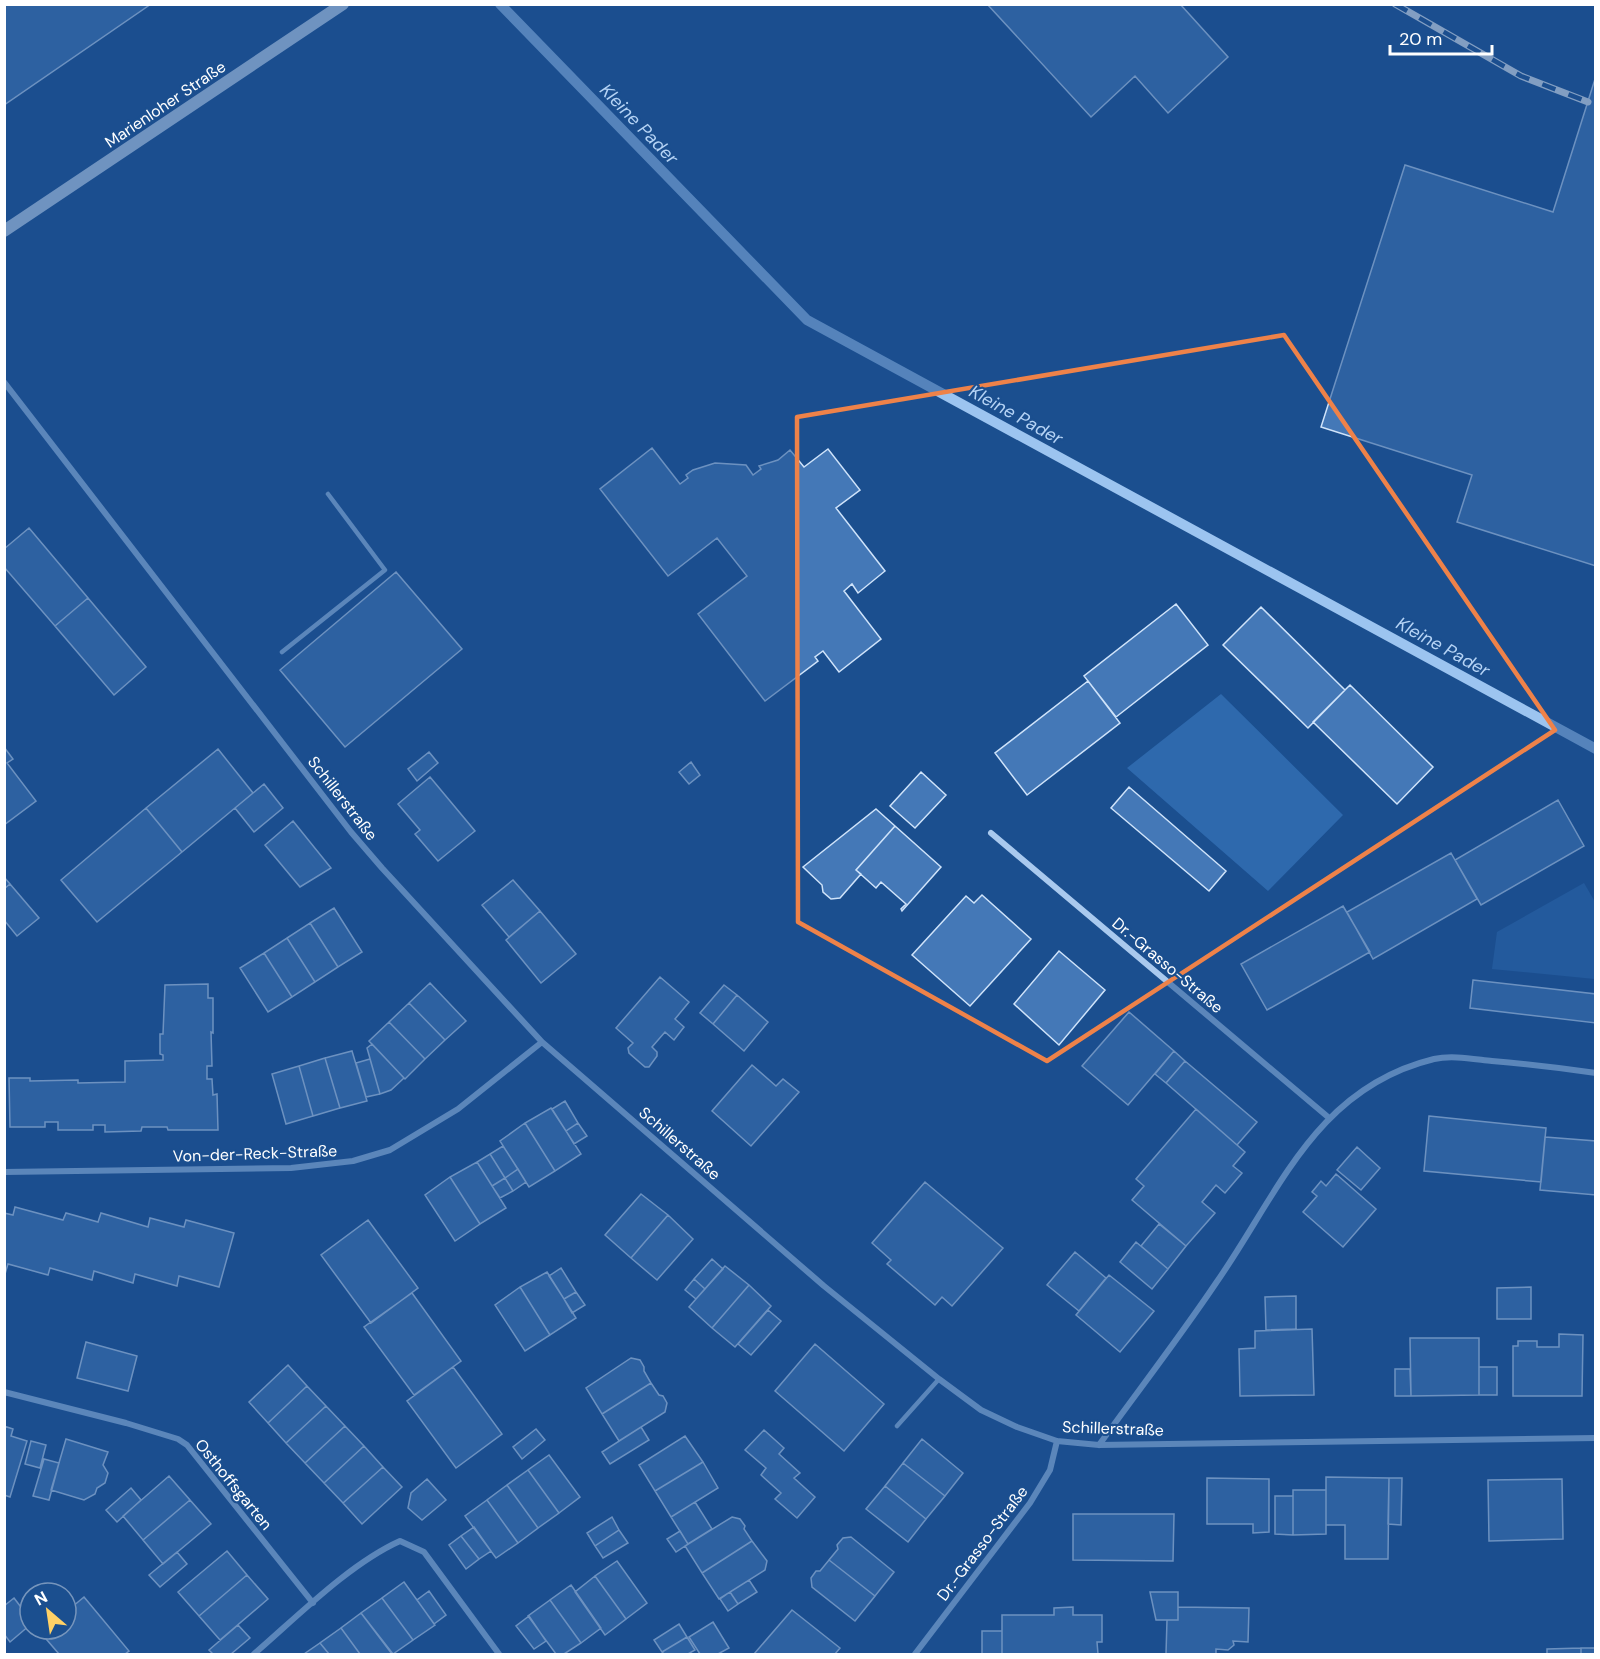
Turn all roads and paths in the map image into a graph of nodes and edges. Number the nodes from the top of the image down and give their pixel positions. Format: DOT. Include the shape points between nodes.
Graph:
graph roads {
  1 [pos="343,4"];
  2 [pos="4,231"];
  3 [pos="4,382"];
  4 [pos="328,494"];
  5 [pos="282,652"];
  6 [pos="991,833"];
  7 [pos="542,1042"];
  8 [pos="1596,1073"];
  9 [pos="1328,1118"];
  10 [pos="4,1172"];
  11 [pos="939,1379"];
  12 [pos="4,1392"];
  13 [pos="897,1426"];
  14 [pos="1596,1438"];
  15 [pos="1057,1441"];
  16 [pos="1099,1444"];
  17 [pos="313,1603"];
  18 [pos="254,1654"];
  19 [pos="499,1654"];
  20 [pos="915,1654"];
  1 -- 2 [label="street, Marienloher Straße"];
  3 -- 7 [label="street, Schillerstraße" via="351,832"];
  4 -- 5 [label="lane" via="385,570"];
  6 -- 9 [label="street, Dr.-Grasso-Straße"];
  7 -- 10 [label="street, Von-der-Reck-Straße" via="458,1109 390,1150 353,1161 291,1168"];
  7 -- 11 [label="street, Schillerstraße" via="824,1286"];
  8 -- 9 [label="street" via="1544,1065 1436,1058 1377,1082"];
  9 -- 16 [label="street" via="1302,1148 1217,1282"];
  11 -- 13 [label="lane"];
  11 -- 15 [label="street, Schillerstraße" via="981,1410"];
  12 -- 17 [label="street, Osthoffsgarten" via="126,1423 187,1445"];
  14 -- 16 [label="street, Schillerstraße"];
  15 -- 16 [label="street, Schillerstraße"];
  15 -- 20 [label="street, Dr.-Grasso-Straße" via="1050,1470 1030,1503"];
  17 -- 18 [label="street"];
  17 -- 19 [label="street" via="377,1551 400,1541 424,1552"];
}
